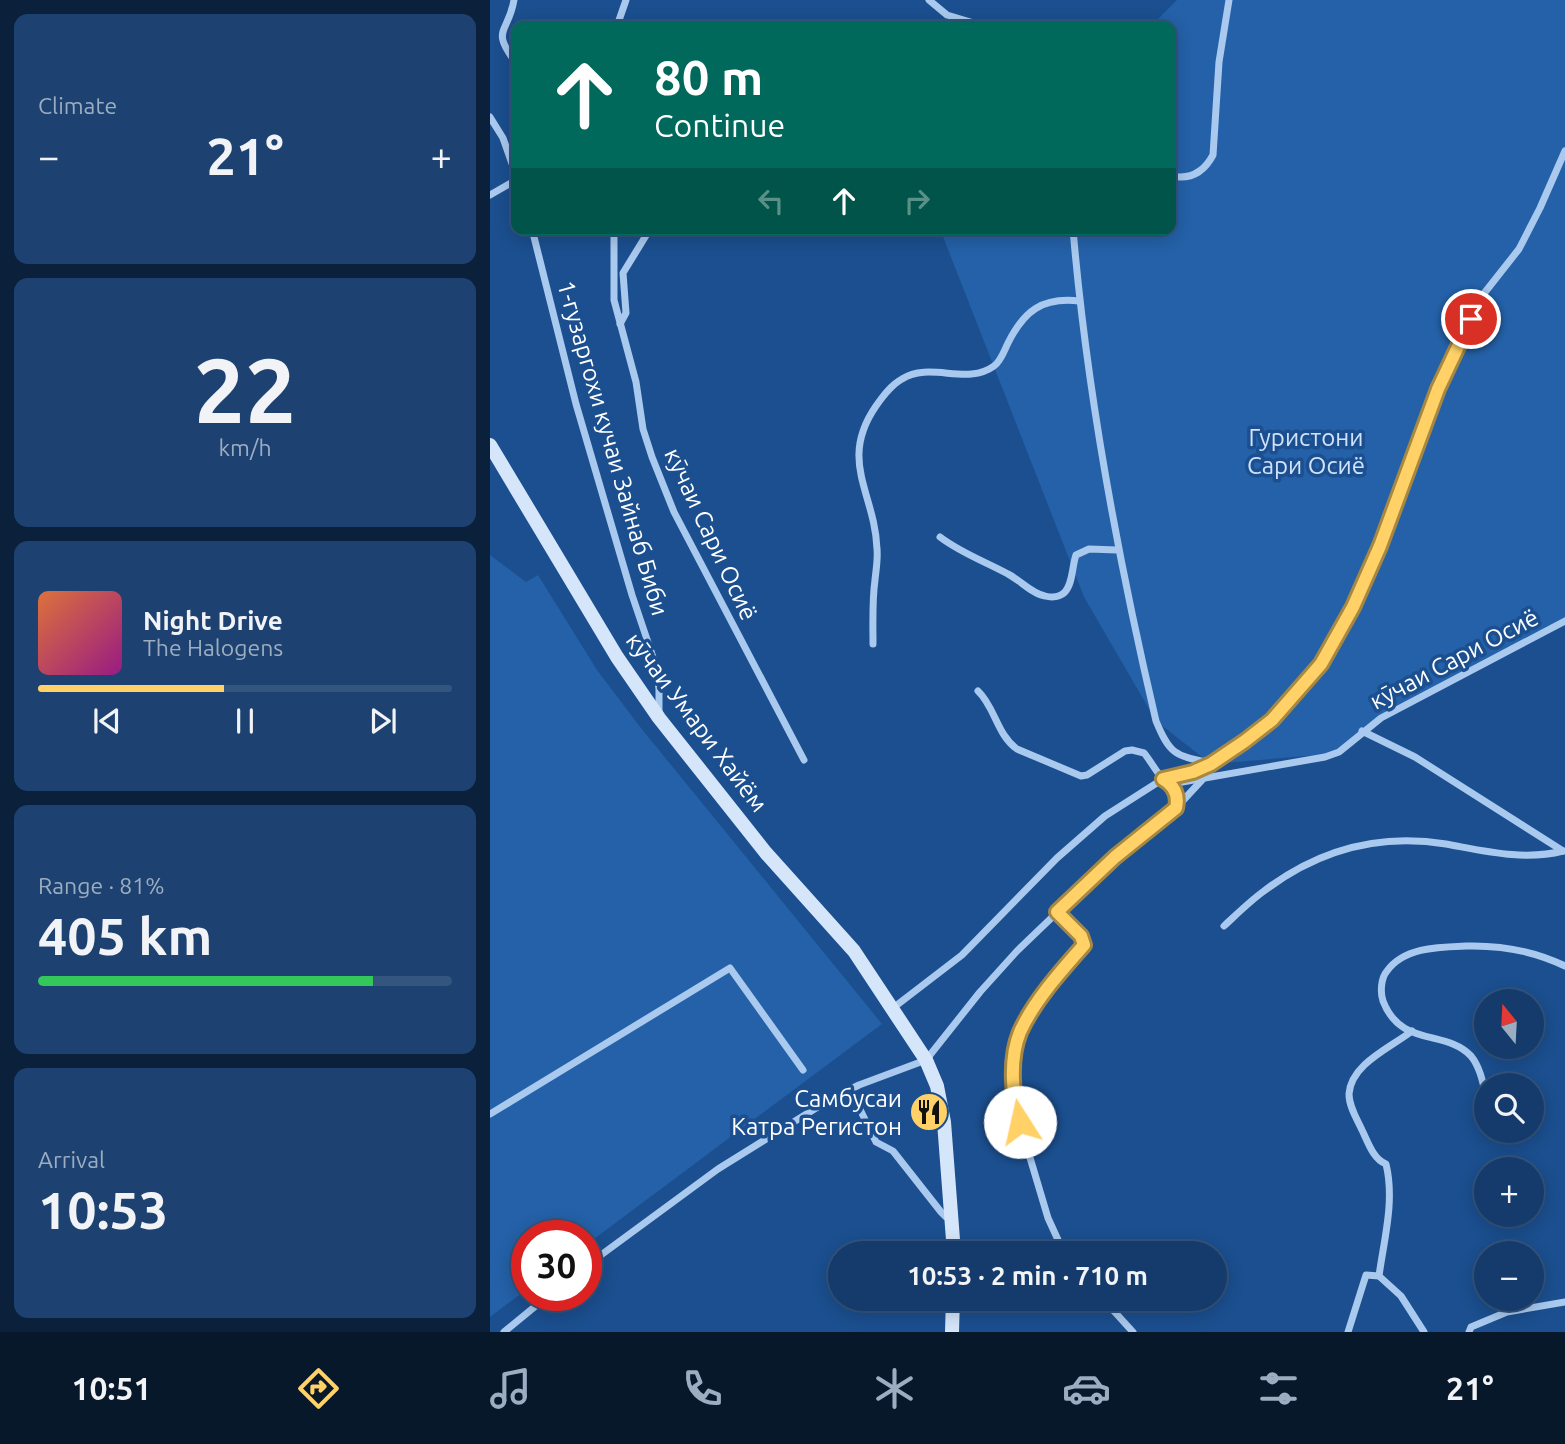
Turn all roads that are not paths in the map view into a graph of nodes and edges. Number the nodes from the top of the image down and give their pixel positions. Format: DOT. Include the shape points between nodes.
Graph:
graph roads {
  1 [pos="514,0"];
  2 [pos="626,0"];
  3 [pos="929,0"];
  4 [pos="1229,0"];
  5 [pos="619,21"];
  6 [pos="967,21"];
  7 [pos="511,57"];
  8 [pos="490,117"];
  9 [pos="1565,151"];
  10 [pos="511,162"];
  11 [pos="1176,177"];
  12 [pos="511,180"];
  13 [pos="490,195"];
  14 [pos="534,235"];
  15 [pos="614,235"];
  16 [pos="646,235"];
  17 [pos="1074,235"];
  18 [pos="1079,300"];
  19 [pos="620,325"];
  20 [pos="490,445"];
  21 [pos="940,537"];
  22 [pos="1117,550"];
  23 [pos="1565,621"];
  24 [pos="873,644"];
  25 [pos="978,691"];
  26 [pos="659,718"];
  27 [pos="1362,732"];
  28 [pos="804,760"];
  29 [pos="1211,764"];
  30 [pos="1163,779"];
  31 [pos="1202,780"];
  32 [pos="1171,784"];
  33 [pos="1176,808"];
  34 [pos="1564,852"];
  35 [pos="1057,912"];
  36 [pos="1224,926"];
  37 [pos="1565,966"];
  38 [pos="893,1008"];
  39 [pos="1412,1031"];
  40 [pos="926,1060"];
  41 [pos="803,1070"];
  42 [pos="1480,1073"];
  43 [pos="850,1089"];
  44 [pos="490,1114"];
  45 [pos="952,1217"];
  46 [pos="953,1241"];
  47 [pos="1059,1241"];
  48 [pos="602,1254"];
  49 [pos="1379,1276"];
  50 [pos="1565,1302"];
  51 [pos="530,1311"];
  52 [pos="953,1311"];
  53 [pos="1114,1311"];
  54 [pos="504,1332"];
  55 [pos="952,1332"];
  56 [pos="1133,1332"];
  57 [pos="1348,1332"];
  58 [pos="1423,1332"];
  59 [pos="1469,1332"];
  1 -- 7 [label="street" via="499,37"];
  2 -- 5 [label="street"];
  3 -- 6 [label="street" via="947,15"];
  4 -- 11 [label="street" via="1219,62 1213,155 1207,167 1194,175"];
  8 -- 10 [label="street"];
  9 -- 29 [label="street" via="1519,249 1482,296 1438,389 1380,546 1321,664 1272,720"];
  12 -- 13 [label="street"];
  14 -- 26 [label="street, 1-гузаргохи кучаи Зайнаб Биби" via="576,404 656,666"];
  15 -- 19 [label="street, кӯчаи Сари Осиё" via="614,300"];
  16 -- 19 [label="street" via="623,273 626,313"];
  17 -- 18 [label="street"];
  18 -- 22 [label="street"];
  18 -- 24 [label="street" via="1048,302 1025,316 998,363 980,373 927,371 900,379 866,421 858,460 877,545"];
  19 -- 28 [label="street, кӯчаи Сари Осиё" via="643,429 674,512"];
  20 -- 26 [label="main road, кӯчаи Умари Хайём" via="617,657"];
  21 -- 22 [label="street" via="1043,596 1055,597 1070,584 1076,555"];
  22 -- 29 [label="street" via="1164,743 1184,757"];
  23 -- 27 [label="street, кӯчаи Сари Осиё"];
  25 -- 30 [label="street" via="1017,749 1081,776 1125,751 1138,750"];
  26 -- 38 [label="main road, кӯчаи Умари Хайём" via="766,853 854,951"];
  27 -- 31 [label="street, кӯчаи Сари Осиё" via="1339,752 1325,757"];
  27 -- 34 [label="street, кӯчаи Сари Осиё" via="1415,757"];
  29 -- 30 [label="street"];
  30 -- 32 [label="street"];
  30 -- 38 [label="street" via="1105,816 962,955"];
  31 -- 32 [label="street, кӯчаи Сари Осиё"];
  31 -- 33 [label="street"];
  32 -- 33 [label="street"];
  33 -- 35 [label="street"];
  34 -- 36 [label="street" via="1517,856 1390,839 1336,851 1304,865 1264,891"];
  35 -- 40 [label="street" via="989,982"];
  35 -- 47 [label="street" via="1084,945 1019,1034 1013,1065 1014,1104"];
  37 -- 39 [label="street" via="1501,946 1447,947 1403,956 1383,976 1381,996 1394,1020"];
  38 -- 40 [label="main road, кӯчаи Умари Хайём"];
  39 -- 42 [label="street" via="1470,1056"];
  39 -- 49 [label="street" via="1363,1065 1349,1094 1371,1149 1386,1164 1390,1178"];
  40 -- 43 [label="street"];
  40 -- 45 [label="main road, кӯчаи Умари Хайём" via="944,1122"];
  41 -- 44 [label="street" via="730,968"];
  43 -- 45 [label="street" via="876,1142 893,1151 941,1212"];
  43 -- 48 [label="street" via="719,1169"];
  45 -- 46 [label="main road, кӯчаи Умари Хайём"];
  49 -- 57 [label="street" via="1366,1275"];
  49 -- 58 [label="street" via="1401,1296"];
  50 -- 59 [label="street" via="1507,1312"];
  51 -- 54 [label="street"];
  52 -- 55 [label="main road"];
  53 -- 56 [label="street"];
}
